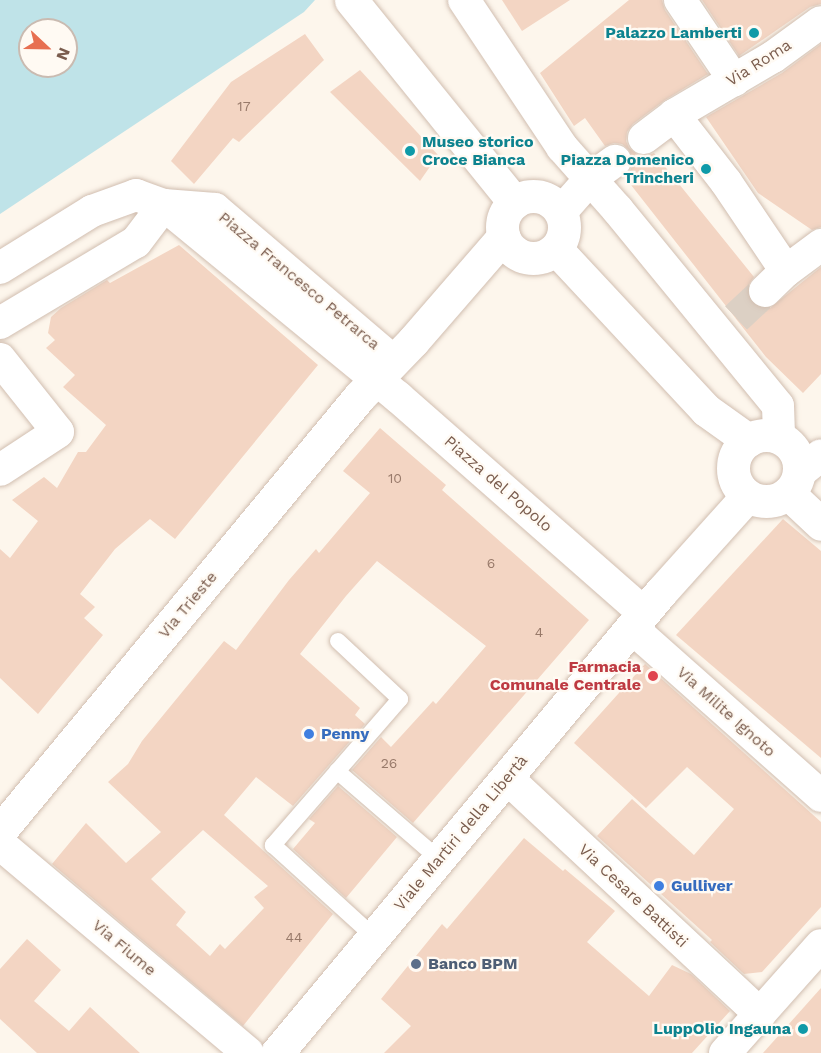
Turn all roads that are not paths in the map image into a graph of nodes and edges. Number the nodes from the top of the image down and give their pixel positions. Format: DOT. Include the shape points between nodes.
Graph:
graph roads {
  1 [pos="351,0"];
  2 [pos="464,0"];
  3 [pos="680,0"];
  4 [pos="821,22"];
  5 [pos="734,80"];
  6 [pos="685,108"];
  7 [pos="644,138"];
  8 [pos="615,161"];
  9 [pos="590,179"];
  10 [pos="514,202"];
  11 [pos="164,205"];
  12 [pos="555,206"];
  13 [pos="503,237"];
  14 [pos="820,245"];
  15 [pos="556,249"];
  16 [pos="0,268"];
  17 [pos="0,323"];
  18 [pos="0,359"];
  19 [pos="385,371"];
  20 [pos="764,439"];
  21 [pos="0,470"];
  22 [pos="802,473"];
  23 [pos="747,496"];
  24 [pos="821,525"];
  25 [pos="638,621"];
  26 [pos="338,640"];
  27 [pos="337,771"];
  28 [pos="507,777"];
  29 [pos="821,796"];
  30 [pos="0,831"];
  31 [pos="0,844"];
  32 [pos="439,859"];
  33 [pos="374,937"];
  34 [pos="821,945"];
  35 [pos="760,1014"];
  36 [pos="248,1053"];
  37 [pos="277,1053"];
  38 [pos="725,1053"];
  1 -- 10 [label="street"];
  2 -- 9 [label="street" via="562,147"];
  3 -- 5 [label="street"];
  4 -- 5 [label="street, Via Roma"];
  5 -- 6 [label="street, Via Roma"];
  6 -- 7 [label="street"];
  6 -- 14 [label="street" via="775,281"];
  8 -- 9 [label="street"];
  9 -- 12 [label="street"];
  9 -- 20 [label="street" via="728,326 778,406"];
  10 -- 12 [label="street" via="532,196"];
  10 -- 13 [label="street" via="504,216"];
  11 -- 16 [label="street" via="136,195 92,211"];
  11 -- 17 [label="street" via="136,242"];
  11 -- 19 [label="street, Piazza del Popolo"];
  12 -- 15 [label="street" via="564,233"];
  13 -- 15 [label="street" via="509,248 533,259"];
  13 -- 19 [label="street"];
  15 -- 20 [label="street" via="706,410"];
  18 -- 21 [label="street" via="58,432"];
  19 -- 25 [label="street, Piazza del Popolo"];
  19 -- 30 [label="street, Via Trieste"];
  20 -- 22 [label="street" via="795,452"];
  20 -- 23 [label="street" via="738,450 733,464 737,485"];
  22 -- 23 [label="street" via="768,502"];
  22 -- 24 [label="street"];
  23 -- 25 [label="street"];
  25 -- 28 [label="street, Viale Martiri della Libertà"];
  25 -- 29 [label="street, Via Milite Ignoto"];
  26 -- 27 [label="lane" via="400,699"];
  27 -- 32 [label="lane"];
  27 -- 33 [label="lane" via="273,845"];
  28 -- 32 [label="street, Viale Martiri della Libertà"];
  28 -- 35 [label="street, Via Cesare Battisti"];
  31 -- 36 [label="street, Via Fiume"];
  32 -- 33 [label="street, Viale Martiri della Libertà"];
  33 -- 37 [label="street, Viale Martiri della Libertà"];
  34 -- 35 [label="street"];
  35 -- 38 [label="street"];
}
